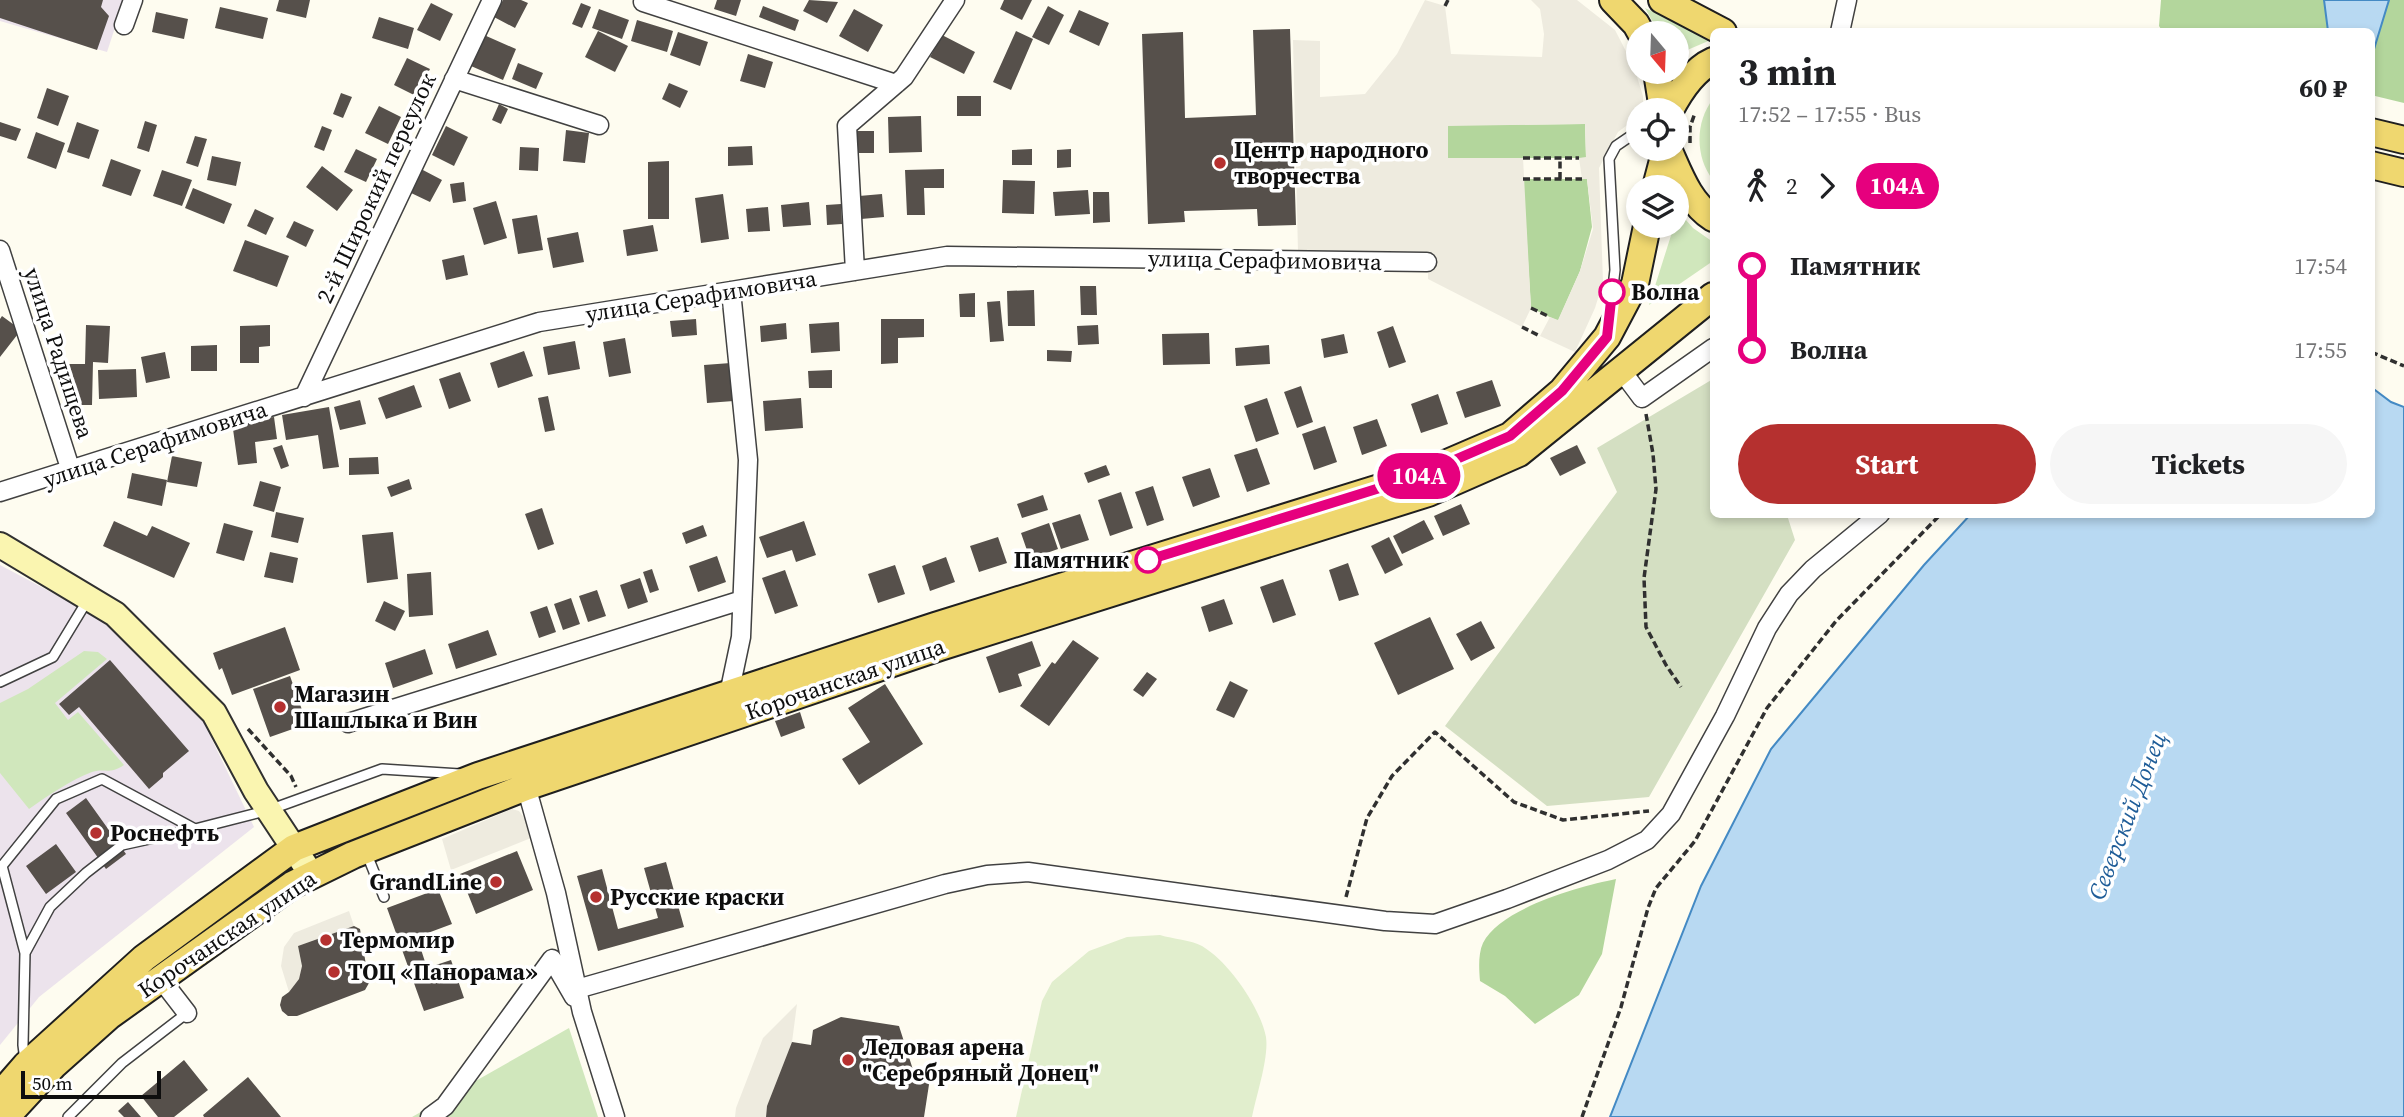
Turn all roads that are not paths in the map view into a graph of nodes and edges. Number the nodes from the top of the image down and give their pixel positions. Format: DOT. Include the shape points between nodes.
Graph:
graph roads {
  1 [pos="133,0"];
  2 [pos="492,0"];
  3 [pos="955,0"];
  4 [pos="1613,0"];
  5 [pos="1662,0"];
  6 [pos="1847,0"];
  7 [pos="643,2"];
  8 [pos="1633,21"];
  9 [pos="124,24"];
  10 [pos="1715,28"];
  11 [pos="1841,28"];
  12 [pos="1710,62"];
  13 [pos="454,79"];
  14 [pos="896,84"];
  15 [pos="1676,98"];
  16 [pos="599,125"];
  17 [pos="2375,133"];
  18 [pos="1626,139"];
  19 [pos="2404,140"];
  20 [pos="1678,161"];
  21 [pos="2375,166"];
  22 [pos="2404,173"];
  23 [pos="1710,216"];
  24 [pos="1645,238"];
  25 [pos="0,250"];
  26 [pos="1427,262"];
  27 [pos="855,271"];
  28 [pos="731,291"];
  29 [pos="1710,298"];
  30 [pos="1607,337"];
  31 [pos="1710,350"];
  32 [pos="1621,370"];
  33 [pos="304,397"];
  34 [pos="71,471"];
  35 [pos="0,492"];
  36 [pos="1875,518"];
  37 [pos="0,545"];
  38 [pos="89,598"];
  39 [pos="742,600"];
  40 [pos="0,682"];
  41 [pos="729,694"];
  42 [pos="348,723"];
  43 [pos="523,775"];
  44 [pos="478,776"];
  45 [pos="269,810"];
  46 [pos="195,829"];
  47 [pos="294,848"];
  48 [pos="365,851"];
  49 [pos="311,874"];
  50 [pos="384,897"];
  51 [pos="25,953"];
  52 [pos="160,978"];
  53 [pos="578,989"];
  54 [pos="582,1012"];
  55 [pos="187,1013"];
  56 [pos="26,1065"];
  57 [pos="0,1095"];
  58 [pos="6,1117"];
  59 [pos="68,1117"];
  60 [pos="430,1117"];
  61 [pos="615,1117"];
  1 -- 9 [label="street"];
  2 -- 13 [label="street, 2-й Широкий переулок"];
  3 -- 14 [label="street"];
  4 -- 8 [label="main road"];
  5 -- 10 [label="main road"];
  6 -- 11 [label="street"];
  7 -- 14 [label="street"];
  12 -- 15 [label="main road" via="1701,66"];
  13 -- 16 [label="street"];
  13 -- 33 [label="street, 2-й Широкий переулок"];
  14 -- 27 [label="street" via="847,126"];
  17 -- 19 [label="main road"];
  18 -- 30 [label="lane" via="1609,159 1615,270"];
  20 -- 23 [label="main road" via="1686,188"];
  21 -- 22 [label="main road"];
  24 -- 30 [label="main road, Корочанская улица" via="1635,284"];
  25 -- 34 [label="street, улица Радищева"];
  26 -- 27 [label="street, улица Серафимовича" via="947,256"];
  27 -- 28 [label="street, улица Серафимовича"];
  28 -- 33 [label="street, улица Серафимовича" via="540,322"];
  28 -- 39 [label="street" via="748,460"];
  29 -- 32 [label="main road, Корочанская улица"];
  30 -- 41 [label="main road, Корочанская улица" via="1562,391 1510,436 1415,477"];
  31 -- 32 [label="street" via="1642,398"];
  32 -- 43 [label="main road, Корочанская улица" via="1519,453 1428,493"];
  33 -- 34 [label="street, улица Серафимовича"];
  34 -- 35 [label="street, улица Серафимовича"];
  36 -- 53 [label="street" via="1789,594 1671,814 1647,840 1507,899 1435,924 1028,872 987,875"];
  37 -- 38 [label="street"];
  38 -- 40 [label="lane" via="53,657"];
  38 -- 45 [label="street" via="116,614 214,713"];
  39 -- 41 [label="street" via="741,637"];
  39 -- 42 [label="street"];
  41 -- 43 [label="main road, Корочанская улица"];
  43 -- 44 [label="main road, Корочанская улица"];
  43 -- 48 [label="main road, Корочанская улица"];
  43 -- 53 [label="street"];
  44 -- 45 [label="lane" via="382,769"];
  44 -- 47 [label="main road, Корочанская улица"];
  45 -- 46 [label="lane"];
  45 -- 47 [label="street"];
  46 -- 51 [label="lane" via="122,845 50,906"];
  46 -- 51 [label="lane" via="102,779 56,799 2,866"];
  47 -- 49 [label="street"];
  47 -- 56 [label="main road, Корочанская улица" via="144,958"];
  48 -- 49 [label="main road, Корочанская улица"];
  48 -- 50 [label="lane"];
  49 -- 52 [label="main road, Корочанская улица"];
  51 -- 56 [label="lane"];
  52 -- 55 [label="street"];
  52 -- 58 [label="main road, Корочанская улица" via="108,1016"];
  53 -- 54 [label="street"];
  54 -- 60 [label="street" via="552,959 445,1106"];
  54 -- 61 [label="street"];
  55 -- 59 [label="lane" via="122,1063"];
  56 -- 57 [label="main road, Корочанская улица"];
}
